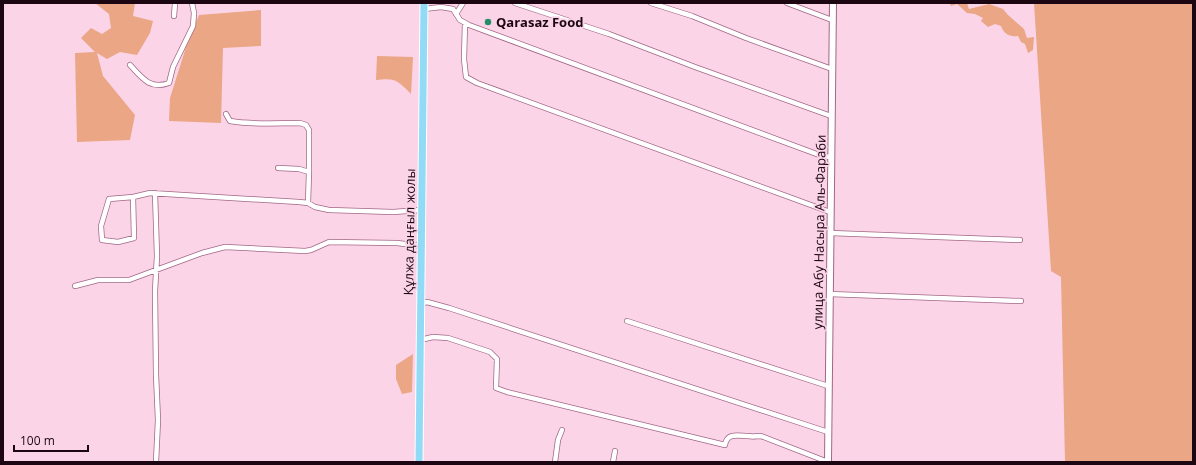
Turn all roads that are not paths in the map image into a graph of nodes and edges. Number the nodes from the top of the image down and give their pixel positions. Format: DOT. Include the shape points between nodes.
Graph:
graph roads {
  1 [pos="175,3"];
  2 [pos="192,3"];
  3 [pos="463,3"];
  4 [pos="515,3"];
  5 [pos="651,3"];
  6 [pos="786,3"];
  7 [pos="833,3"];
  8 [pos="424,6"];
  9 [pos="456,14"];
  10 [pos="174,16"];
  11 [pos="832,20"];
  12 [pos="466,23"];
  13 [pos="130,65"];
  14 [pos="832,69"];
  15 [pos="226,114"];
  16 [pos="831,116"];
  17 [pos="831,157"];
  18 [pos="278,168"];
  19 [pos="308,172"];
  20 [pos="154,193"];
  21 [pos="133,197"];
  22 [pos="308,203"];
  23 [pos="421,210"];
  24 [pos="830,212"];
  25 [pos="830,233"];
  26 [pos="1020,240"];
  27 [pos="421,246"];
  28 [pos="156,270"];
  29 [pos="75,286"];
  30 [pos="828,294"];
  31 [pos="1021,301"];
  32 [pos="420,304"];
  33 [pos="627,321"];
  34 [pos="420,340"];
  35 [pos="828,386"];
  36 [pos="562,430"];
  37 [pos="828,432"];
  38 [pos="615,452"];
  39 [pos="156,462"];
  40 [pos="419,462"];
  41 [pos="555,462"];
  42 [pos="613,462"];
  43 [pos="828,462"];
  1 -- 10 [label="street"];
  2 -- 13 [label="street" via="193,26 173,67 169,83 161,86 149,84"];
  3 -- 9 [label="street"];
  4 -- 16 [label="street" via="609,34"];
  5 -- 14 [label="street"];
  6 -- 11 [label="street"];
  7 -- 11 [label="street, улица Абу Насыра Аль-Фараби"];
  8 -- 9 [label="street" via="453,9"];
  8 -- 23 [label="main road, Құлжа даңғыл жолы"];
  9 -- 12 [label="street"];
  11 -- 14 [label="street, улица Абу Насыра Аль-Фараби"];
  12 -- 17 [label="street" via="822,156"];
  12 -- 24 [label="street" via="466,77 477,83"];
  14 -- 16 [label="street, улица Абу Насыра Аль-Фараби"];
  15 -- 19 [label="street" via="230,120 253,124 306,125 309,130"];
  16 -- 17 [label="street, улица Абу Насыра Аль-Фараби"];
  17 -- 24 [label="street, улица Абу Насыра Аль-Фараби"];
  18 -- 19 [label="street" via="299,168"];
  19 -- 22 [label="street"];
  20 -- 21 [label="street"];
  20 -- 22 [label="street"];
  20 -- 28 [label="street"];
  21 -- 21 [label="street" via="109,199 101,226 102,240 118,242 134,238"];
  22 -- 23 [label="street" via="329,210"];
  23 -- 27 [label="main road, Құлжа даңғыл жолы"];
  24 -- 25 [label="street, улица Абу Насыра Аль-Фараби"];
  25 -- 26 [label="street"];
  25 -- 30 [label="street, улица Абу Насыра Аль-Фараби"];
  27 -- 28 [label="street" via="329,242 311,250 225,247"];
  27 -- 32 [label="main road, Құлжа даңғыл жолы"];
  28 -- 29 [label="street" via="129,280 98,280"];
  28 -- 39 [label="street"];
  30 -- 31 [label="street"];
  30 -- 35 [label="street, улица Абу Насыра Аль-Фараби"];
  32 -- 34 [label="main road, Құлжа даңғыл жолы"];
  32 -- 37 [label="street" via="427,302 448,308"];
  33 -- 35 [label="street"];
  34 -- 40 [label="main road, Құлжа даңғыл жолы"];
  34 -- 43 [label="street" via="432,337 448,338 490,352 497,359 496,388 507,392 725,445 728,438 734,435 761,436"];
  35 -- 37 [label="street, улица Абу Насыра Аль-Фараби"];
  36 -- 41 [label="street"];
  37 -- 43 [label="street, улица Абу Насыра Аль-Фараби"];
  38 -- 42 [label="street"];
}
